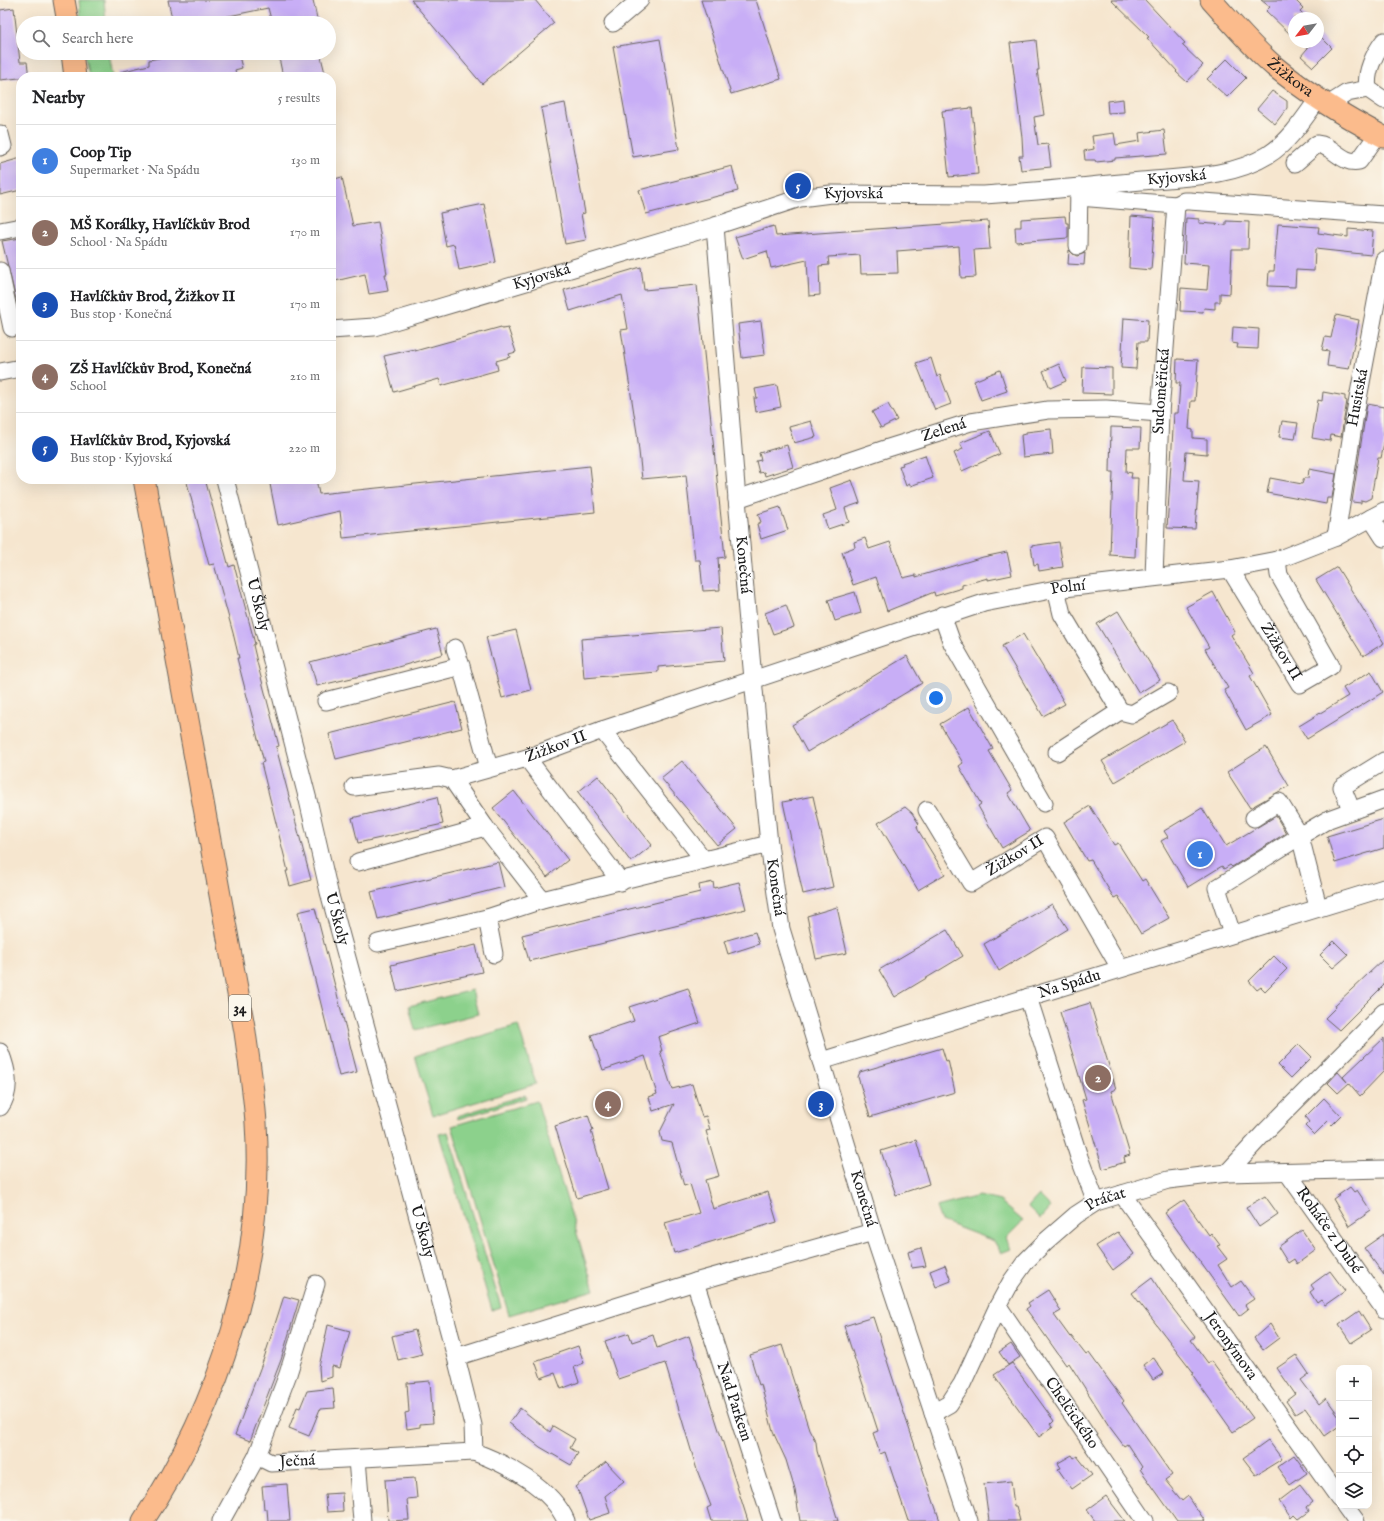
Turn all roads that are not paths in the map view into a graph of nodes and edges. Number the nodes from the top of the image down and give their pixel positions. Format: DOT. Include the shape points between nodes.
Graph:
graph roads {
  1 [pos="64,0"];
  2 [pos="640,0"];
  3 [pos="1211,0"];
  4 [pos="67,16"];
  5 [pos="613,23"];
  6 [pos="1384,41"];
  7 [pos="73,60"];
  8 [pos="74,72"];
  9 [pos="1368,89"];
  10 [pos="1384,100"];
  11 [pos="1323,102"];
  12 [pos="0,134"];
  13 [pos="1381,135"];
  14 [pos="0,147"];
  15 [pos="1295,164"];
  16 [pos="1079,192"];
  17 [pos="1176,205"];
  18 [pos="1384,215"];
  19 [pos="715,226"];
  20 [pos="16,228"];
  21 [pos="0,231"];
  22 [pos="1078,246"];
  23 [pos="1384,260"];
  24 [pos="0,271"];
  25 [pos="11,330"];
  26 [pos="336,330"];
  27 [pos="16,370"];
  28 [pos="0,372"];
  29 [pos="1160,412"];
  30 [pos="145,484"];
  31 [pos="226,484"];
  32 [pos="736,499"];
  33 [pos="1378,515"];
  34 [pos="1336,537"];
  35 [pos="1384,538"];
  36 [pos="1277,560"];
  37 [pos="1230,569"];
  38 [pos="1154,577"];
  39 [pos="1056,589"];
  40 [pos="942,615"];
  41 [pos="455,648"];
  42 [pos="461,666"];
  43 [pos="753,679"];
  44 [pos="1168,693"];
  45 [pos="326,701"];
  46 [pos="1120,711"];
  47 [pos="602,730"];
  48 [pos="1057,752"];
  49 [pos="527,758"];
  50 [pos="1384,761"];
  51 [pos="489,768"];
  52 [pos="452,779"];
  53 [pos="354,786"];
  54 [pos="1384,799"];
  55 [pos="1044,803"];
  56 [pos="1351,809"];
  57 [pos="927,810"];
  58 [pos="1254,818"];
  59 [pos="485,827"];
  60 [pos="1300,836"];
  61 [pos="769,844"];
  62 [pos="704,860"];
  63 [pos="358,862"];
  64 [pos="621,882"];
  65 [pos="1384,888"];
  66 [pos="542,900"];
  67 [pos="1318,907"];
  68 [pos="487,918"];
  69 [pos="1232,934"];
  70 [pos="378,943"];
  71 [pos="494,954"];
  72 [pos="1120,968"];
  73 [pos="1028,997"];
  74 [pos="1384,1012"];
  75 [pos="0,1052"];
  76 [pos="821,1061"];
  77 [pos="0,1107"];
  78 [pos="1384,1168"];
  79 [pos="1287,1172"];
  80 [pos="1227,1174"];
  81 [pos="1122,1194"];
  82 [pos="1096,1202"];
  83 [pos="873,1232"];
  84 [pos="695,1282"];
  85 [pos="316,1284"];
  86 [pos="998,1306"];
  87 [pos="1384,1309"];
  88 [pos="456,1357"];
  89 [pos="934,1412"];
  90 [pos="474,1452"];
  91 [pos="257,1456"];
  92 [pos="357,1459"];
  93 [pos="1336,1494"];
  94 [pos="1347,1509"];
  95 [pos="143,1521"];
  96 [pos="221,1521"];
  97 [pos="362,1521"];
  98 [pos="566,1521"];
  99 [pos="772,1521"];
  100 [pos="969,1521"];
  101 [pos="1145,1521"];
  102 [pos="1356,1521"];
  1 -- 4 [label="main road"];
  2 -- 5 [label="street"];
  3 -- 11 [label="main road, Žižkova" via="1273,65"];
  6 -- 9 [label="street" via="1368,73"];
  7 -- 8 [label="main road"];
  9 -- 10 [label="street"];
  9 -- 11 [label="street"];
  11 -- 13 [label="main road, Žižkova"];
  11 -- 16 [label="street, Kyjovská" via="1278,147 1245,166 1216,173"];
  12 -- 14 [label="street" via="4,146"];
  13 -- 15 [label="street" via="1359,161 1349,162 1317,144"];
  16 -- 17 [label="street, Kyjovská"];
  16 -- 19 [label="street, Kyjovská" via="984,195 820,194 800,198"];
  16 -- 22 [label="street"];
  17 -- 18 [label="street, Kyjovská" via="1189,201"];
  17 -- 29 [label="street, Sudoměřická"];
  19 -- 26 [label="street, Kyjovská" via="374,327"];
  19 -- 32 [label="street, Konečná"];
  20 -- 21 [label="street"];
  23 -- 34 [label="street, Husitská" via="1354,420"];
  24 -- 25 [label="street"];
  27 -- 28 [label="street"];
  29 -- 32 [label="street, Zelená" via="1106,409 1048,410 972,422"];
  29 -- 38 [label="street, Sudoměřická"];
  30 -- 95 [label="main road, 34" via="245,1032 256,1124 256,1172 251,1245 244,1288 228,1350 190,1442"];
  31 -- 88 [label="street, U Školy" via="333,907"];
  32 -- 43 [label="street, Konečná"];
  33 -- 34 [label="street, Polní"];
  33 -- 35 [label="street"];
  34 -- 36 [label="street, Polní"];
  36 -- 37 [label="street, Polní"];
  36 -- 37 [label="street, Žižkov II" via="1279,575 1331,666 1300,684"];
  37 -- 38 [label="street, Polní"];
  38 -- 39 [label="street, Polní"];
  39 -- 40 [label="street, Polní" via="984,603"];
  39 -- 46 [label="street" via="1062,614"];
  40 -- 43 [label="street, Polní"];
  40 -- 55 [label="street" via="952,643"];
  41 -- 42 [label="street"];
  42 -- 45 [label="street"];
  42 -- 51 [label="street"];
  43 -- 47 [label="street, Žižkov II"];
  43 -- 61 [label="street, Konečná"];
  44 -- 46 [label="street" via="1132,714"];
  46 -- 48 [label="street"];
  47 -- 49 [label="street, Žižkov II"];
  47 -- 62 [label="street"];
  49 -- 51 [label="street, Žižkov II"];
  49 -- 64 [label="street"];
  50 -- 56 [label="street" via="1342,786"];
  51 -- 52 [label="street, Žižkov II"];
  52 -- 53 [label="street, Žižkov II" via="439,776"];
  52 -- 59 [label="street"];
  54 -- 56 [label="street"];
  56 -- 60 [label="street"];
  57 -- 72 [label="street, Žižkov II" via="971,883 1045,838"];
  58 -- 60 [label="street" via="1279,802"];
  59 -- 63 [label="street"];
  59 -- 66 [label="street"];
  60 -- 67 [label="street"];
  60 -- 69 [label="street" via="1217,888"];
  61 -- 62 [label="street"];
  61 -- 76 [label="street, Konečná" via="781,929"];
  62 -- 64 [label="street"];
  64 -- 66 [label="street"];
  65 -- 67 [label="street, Na Spádu"];
  66 -- 68 [label="street"];
  67 -- 69 [label="street, Na Spádu"];
  68 -- 70 [label="street"];
  68 -- 71 [label="street"];
  69 -- 72 [label="street, Na Spádu"];
  72 -- 73 [label="street, Na Spádu"];
  73 -- 76 [label="street, Na Spádu"];
  73 -- 82 [label="street"];
  74 -- 80 [label="street"];
  75 -- 77 [label="street" via="6,1067 8,1083 5,1100"];
  76 -- 83 [label="street, Konečná"];
  78 -- 79 [label="street, Práčat"];
  79 -- 80 [label="street, Práčat"];
  79 -- 87 [label="street, Roháče z Dubé"];
  80 -- 81 [label="street, Práčat" via="1168,1180"];
  81 -- 82 [label="street, Práčat"];
  81 -- 93 [label="street, Jeronýmova"];
  82 -- 86 [label="street, Práčat" via="1046,1240 1026,1261"];
  83 -- 84 [label="street"];
  83 -- 89 [label="street, Konečná"];
  84 -- 88 [label="street"];
  84 -- 99 [label="street, Nad Parkem"];
  85 -- 91 [label="street, Ječná" via="288,1374"];
  86 -- 89 [label="street, Práčat" via="962,1384 949,1404"];
  86 -- 101 [label="street, Chelčického"];
  88 -- 90 [label="street" via="473,1425"];
  89 -- 100 [label="street, Konečná"];
  90 -- 92 [label="street, Ječná"];
  90 -- 98 [label="street, Ječná" via="514,1471 546,1493 556,1503"];
  91 -- 92 [label="street, Ječná" via="271,1463"];
  91 -- 96 [label="street"];
  92 -- 97 [label="street"];
  94 -- 102 [label="street"];
}
